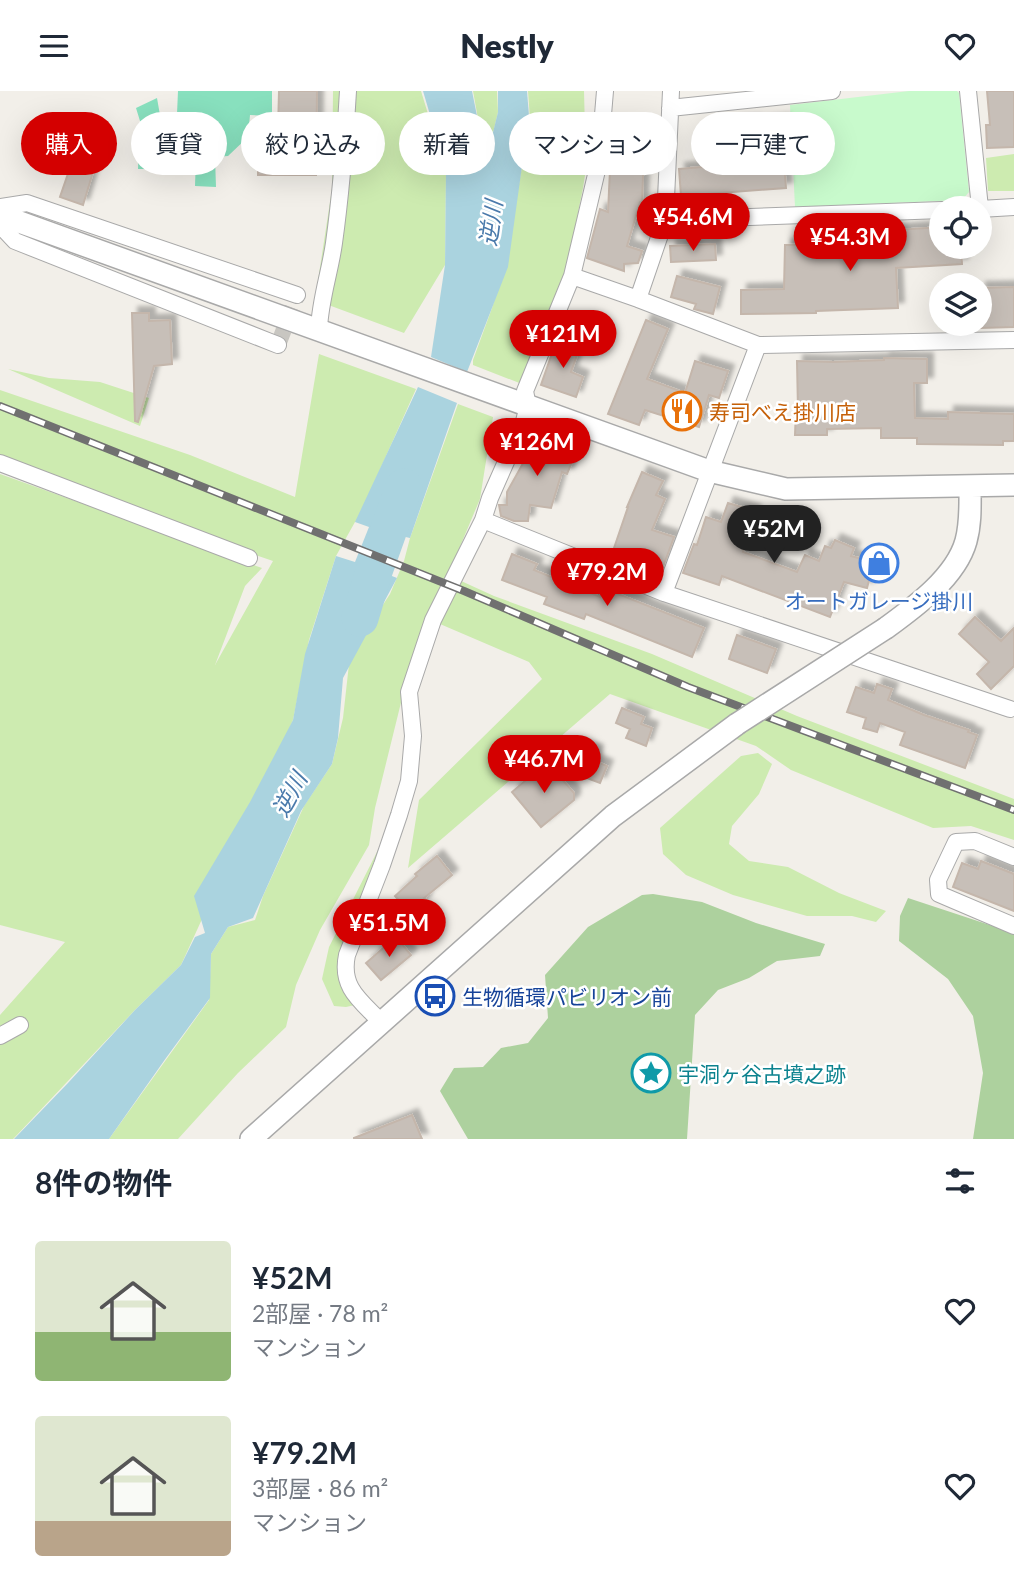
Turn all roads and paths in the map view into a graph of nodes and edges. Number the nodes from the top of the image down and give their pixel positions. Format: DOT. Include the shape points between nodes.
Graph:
graph roads {
  1 [pos="348,91"];
  2 [pos="605,91"];
  3 [pos="671,91"];
  4 [pos="832,91"];
  5 [pos="968,91"];
  6 [pos="670,108"];
  7 [pos="979,196"];
  8 [pos="0,207"];
  9 [pos="1014,207"];
  10 [pos="992,208"];
  11 [pos="929,210"];
  12 [pos="0,215"];
  13 [pos="665,220"];
  14 [pos="0,225"];
  15 [pos="572,276"];
  16 [pos="297,295"];
  17 [pos="638,299"];
  18 [pos="322,331"];
  19 [pos="1014,340"];
  20 [pos="278,345"];
  21 [pos="758,345"];
  22 [pos="522,403"];
  23 [pos="0,463"];
  24 [pos="709,471"];
  25 [pos="1014,485"];
  26 [pos="970,487"];
  27 [pos="483,520"];
  28 [pos="249,558"];
  29 [pos="664,593"];
  30 [pos="1012,708"];
  31 [pos="1014,857"];
  32 [pos="1014,926"];
  33 [pos="382,1023"];
  34 [pos="20,1025"];
  35 [pos="0,1036"];
  36 [pos="251,1139"];
  1 -- 18 [label="street" via="333,247 320,310"];
  2 -- 15 [label="street" via="599,162"];
  3 -- 6 [label="street"];
  4 -- 6 [label="street"];
  5 -- 7 [label="street"];
  6 -- 13 [label="street"];
  8 -- 16 [label="street" via="27,203"];
  9 -- 10 [label="street"];
  11 -- 13 [label="street"];
  12 -- 18 [label="street"];
  13 -- 17 [label="street"];
  14 -- 20 [label="street" via="15,241"];
  15 -- 17 [label="street"];
  15 -- 22 [label="street"];
  17 -- 21 [label="street"];
  18 -- 22 [label="street"];
  19 -- 21 [label="street"];
  21 -- 24 [label="street"];
  22 -- 24 [label="street"];
  22 -- 27 [label="street" via="524,421"];
  23 -- 28 [label="street"];
  24 -- 26 [label="street" via="786,489"];
  24 -- 29 [label="street"];
  25 -- 26 [label="street"];
  26 -- 33 [label="street, bridge" via="965,544 925,599 737,724 613,816"];
  27 -- 29 [label="street"];
  27 -- 33 [label="street" via="433,620 409,692 413,736 409,781 344,967 350,988"];
  29 -- 30 [label="street"];
  31 -- 32 [label="street" via="975,841 956,842 938,880 939,894"];
  33 -- 36 [label="street"];
  34 -- 35 [label="street"];
}
